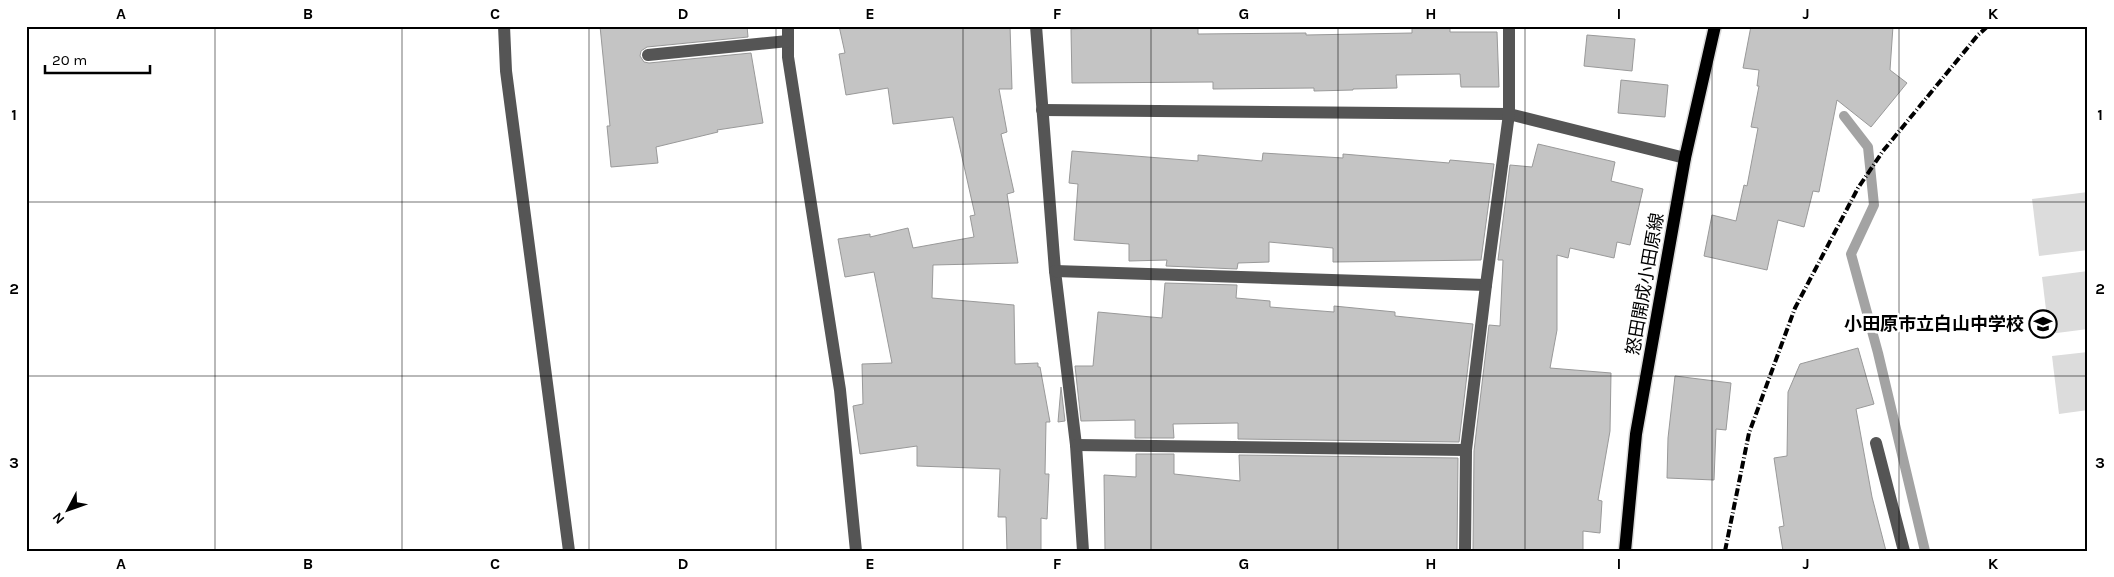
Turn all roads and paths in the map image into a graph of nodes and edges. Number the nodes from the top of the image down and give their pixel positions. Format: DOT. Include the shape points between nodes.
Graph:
graph roads {
  1 [pos="504,26"];
  2 [pos="788,26"];
  3 [pos="1036,26"];
  4 [pos="1509,26"];
  5 [pos="1715,26"];
  6 [pos="788,41"];
  7 [pos="648,55"];
  8 [pos="1042,110"];
  9 [pos="1509,114"];
  10 [pos="1686,158"];
  11 [pos="1055,271"];
  12 [pos="1486,284"];
  13 [pos="1876,443"];
  14 [pos="1076,445"];
  15 [pos="1466,450"];
  16 [pos="569,551"];
  17 [pos="856,551"];
  18 [pos="1083,551"];
  19 [pos="1465,551"];
  20 [pos="1625,551"];
  21 [pos="1904,551"];
  1 -- 16 [label="street" via="506,71"];
  2 -- 6 [label="street"];
  3 -- 8 [label="street"];
  4 -- 9 [label="street"];
  5 -- 10 [label="main road, 怒田開成小田原線"];
  6 -- 7 [label="street"];
  6 -- 17 [label="street" via="840,390"];
  8 -- 9 [label="street"];
  8 -- 11 [label="street"];
  9 -- 10 [label="street"];
  9 -- 12 [label="street"];
  10 -- 20 [label="main road, 怒田開成小田原線" via="1636,434"];
  11 -- 12 [label="street"];
  11 -- 14 [label="street"];
  12 -- 15 [label="street"];
  13 -- 21 [label="street"];
  14 -- 15 [label="street"];
  14 -- 18 [label="street"];
  15 -- 19 [label="street"];
}
